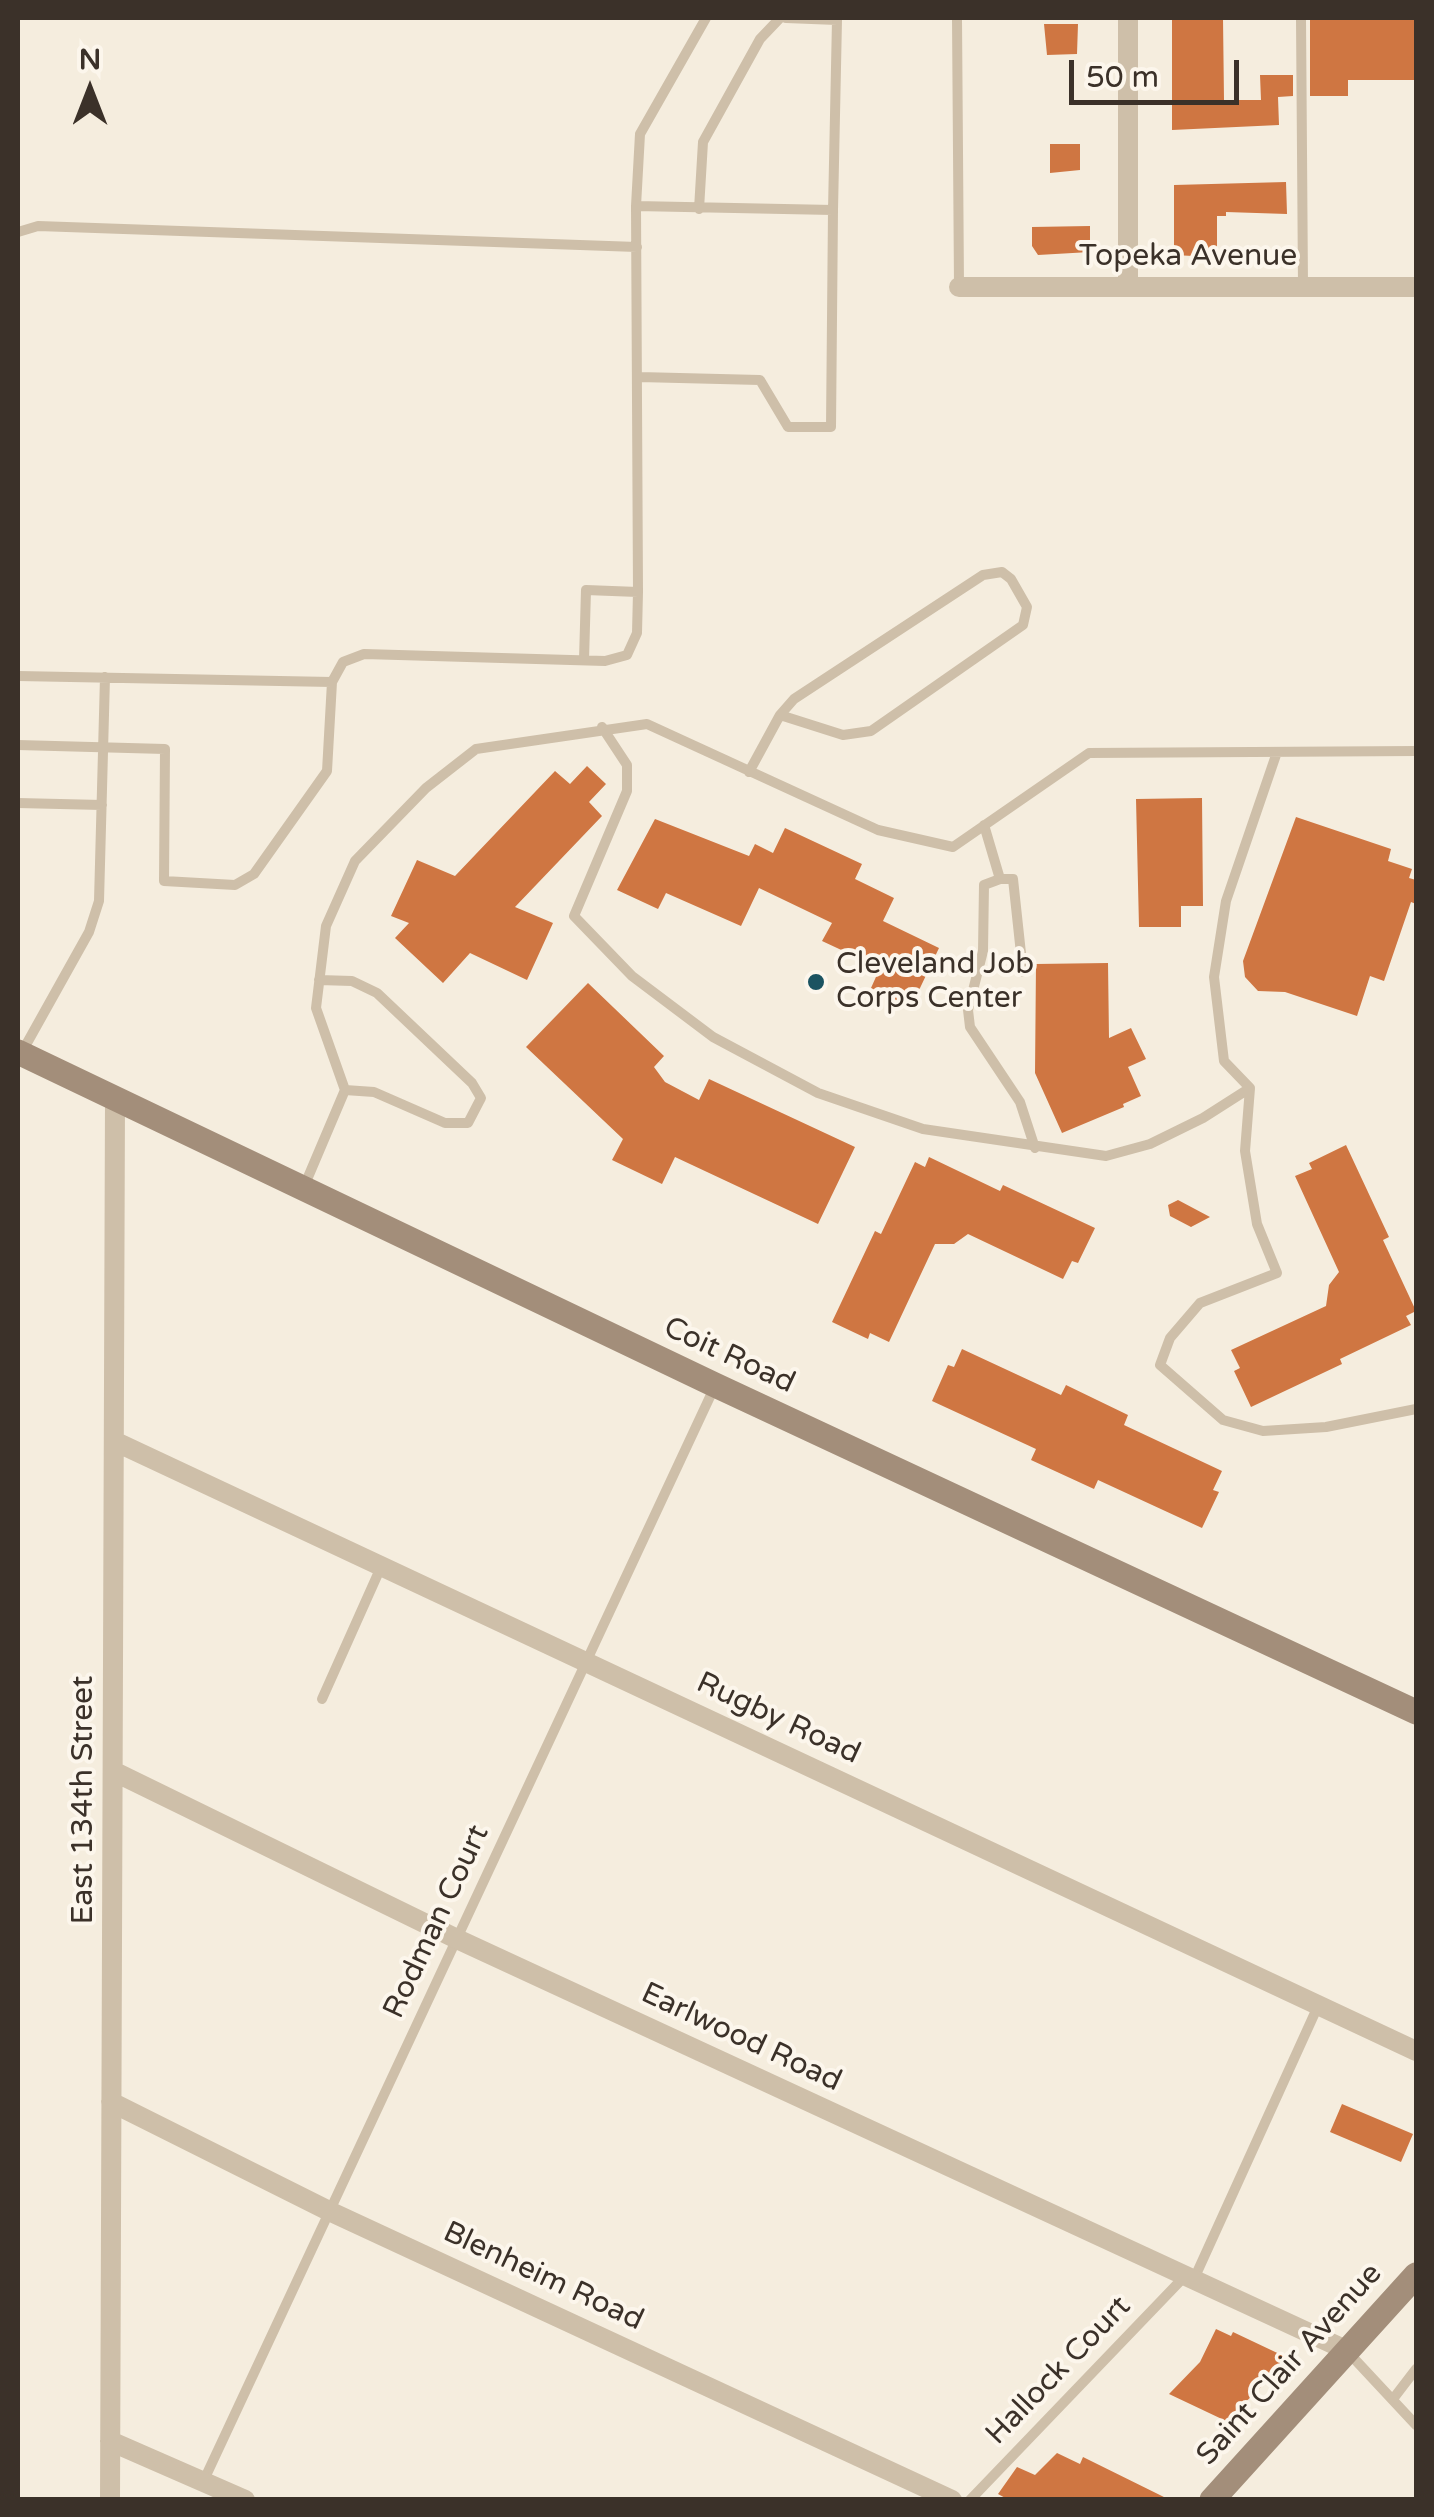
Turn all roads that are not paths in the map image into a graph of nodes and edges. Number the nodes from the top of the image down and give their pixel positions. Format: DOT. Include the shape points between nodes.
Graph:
graph roads {
  1 [pos="706,18"];
  2 [pos="783,18"];
  3 [pos="957,18"];
  4 [pos="1128,18"];
  5 [pos="1300,18"];
  6 [pos="636,206"];
  7 [pos="699,208"];
  8 [pos="833,210"];
  9 [pos="18,232"];
  10 [pos="637,248"];
  11 [pos="1128,286"];
  12 [pos="958,287"];
  13 [pos="1303,287"];
  14 [pos="1416,287"];
  15 [pos="639,377"];
  16 [pos="638,592"];
  17 [pos="584,660"];
  18 [pos="18,676"];
  19 [pos="105,677"];
  20 [pos="332,682"];
  21 [pos="780,715"];
  22 [pos="602,728"];
  23 [pos="18,745"];
  24 [pos="104,748"];
  25 [pos="1416,751"];
  26 [pos="1276,754"];
  27 [pos="748,772"];
  28 [pos="18,803"];
  29 [pos="102,805"];
  30 [pos="984,825"];
  31 [pos="1000,879"];
  32 [pos="1023,972"];
  33 [pos="319,980"];
  34 [pos="19,1053"];
  35 [pos="1250,1088"];
  36 [pos="345,1090"];
  37 [pos="115,1102"];
  38 [pos="1035,1148"];
  39 [pos="303,1190"];
  40 [pos="715,1386"];
  41 [pos="1416,1408"];
  42 [pos="114,1442"];
  43 [pos="381,1566"];
  44 [pos="587,1662"];
  45 [pos="322,1699"];
  46 [pos="1416,1712"];
  47 [pos="115,1772"];
  48 [pos="458,1939"];
  49 [pos="1318,2006"];
  50 [pos="1416,2051"];
  51 [pos="110,2102"];
  52 [pos="329,2211"];
  53 [pos="1416,2274"];
  54 [pos="1189,2278"];
  55 [pos="1346,2350"];
  56 [pos="1416,2369"];
  57 [pos="1392,2399"];
  58 [pos="1416,2425"];
  59 [pos="110,2441"];
  60 [pos="204,2480"];
  61 [pos="110,2500"];
  62 [pos="246,2500"];
  63 [pos="952,2500"];
  64 [pos="970,2500"];
  65 [pos="1212,2500"];
  1 -- 6 [label="lane" via="640,134"];
  2 -- 7 [label="lane" via="760,39 704,142"];
  2 -- 8 [label="lane" via="837,20"];
  3 -- 12 [label="lane"];
  4 -- 11 [label="street"];
  5 -- 13 [label="lane"];
  6 -- 7 [label="lane"];
  6 -- 10 [label="lane"];
  7 -- 8 [label="lane"];
  8 -- 15 [label="lane" via="831,428 788,428 760,380"];
  9 -- 10 [label="lane" via="38,226"];
  10 -- 15 [label="lane"];
  11 -- 12 [label="street, Topeka Avenue"];
  11 -- 13 [label="street, Topeka Avenue"];
  13 -- 14 [label="street, Topeka Avenue"];
  15 -- 16 [label="lane"];
  16 -- 17 [label="lane" via="637,633 627,655"];
  16 -- 17 [label="lane" via="586,590"];
  17 -- 20 [label="lane" via="364,654 342,662"];
  18 -- 19 [label="lane"];
  19 -- 20 [label="lane"];
  19 -- 24 [label="lane"];
  20 -- 24 [label="lane" via="327,771 254,874 235,885 164,881 165,748"];
  21 -- 21 [label="lane" via="813,684 992,571 1011,579 1027,607 1023,625 871,731 843,734"];
  21 -- 27 [label="lane"];
  22 -- 27 [label="lane" via="647,724"];
  22 -- 33 [label="lane" via="476,749 426,788 354,861 326,926"];
  22 -- 38 [label="lane" via="627,765 627,791 574,916 632,976 713,1037 818,1094 923,1129"];
  23 -- 24 [label="lane"];
  24 -- 29 [label="lane"];
  25 -- 26 [label="lane"];
  26 -- 30 [label="lane" via="1089,754"];
  26 -- 35 [label="lane" via="1226,900 1214,976 1224,1060"];
  27 -- 30 [label="lane" via="878,830 954,847"];
  28 -- 29 [label="lane"];
  29 -- 34 [label="lane" via="99,901 89,932"];
  30 -- 31 [label="lane"];
  31 -- 32 [label="lane" via="1013,879"];
  31 -- 38 [label="lane" via="984,885 983,951 970,1027 1020,1102"];
  33 -- 36 [label="lane" via="316,1008"];
  33 -- 36 [label="lane" via="362,983 377,992 481,1098 468,1123 445,1123 374,1092"];
  34 -- 37 [label="street, Coit Road"];
  35 -- 38 [label="lane" via="1150,1144 1106,1156"];
  35 -- 41 [label="lane" via="1245,1151 1258,1224 1277,1273 1200,1303 1170,1338 1160,1365 1223,1420 1263,1431 1326,1427"];
  36 -- 39 [label="lane"];
  37 -- 39 [label="street, Coit Road"];
  37 -- 42 [label="street, East 134th Street"];
  39 -- 40 [label="street, Coit Road"];
  40 -- 44 [label="lane, Rodman Court"];
  40 -- 46 [label="street, Coit Road"];
  42 -- 43 [label="street, Rugby Road"];
  42 -- 47 [label="street, East 134th Street"];
  43 -- 44 [label="street, Rugby Road"];
  43 -- 45 [label="lane"];
  44 -- 48 [label="lane, Rodman Court"];
  44 -- 49 [label="street, Rugby Road"];
  47 -- 48 [label="street, Earlwood Road"];
  47 -- 51 [label="street, East 134th Street"];
  48 -- 52 [label="lane, Rodman Court"];
  48 -- 54 [label="street, Earlwood Road"];
  49 -- 50 [label="street, Rugby Road"];
  49 -- 54 [label="lane, Hallock Court"];
  51 -- 52 [label="street, Blenheim Road"];
  51 -- 59 [label="street, East 134th Street"];
  52 -- 60 [label="lane, Rodman Court"];
  52 -- 63 [label="street, Blenheim Road"];
  53 -- 55 [label="street, Saint Clair Avenue"];
  54 -- 55 [label="street, Earlwood Road"];
  54 -- 64 [label="lane, Hallock Court"];
  55 -- 57 [label="lane"];
  55 -- 65 [label="street, Saint Clair Avenue"];
  56 -- 57 [label="lane"];
  57 -- 58 [label="lane"];
  59 -- 60 [label="street"];
  59 -- 61 [label="street, East 134th Street"];
  60 -- 62 [label="street"];
}
